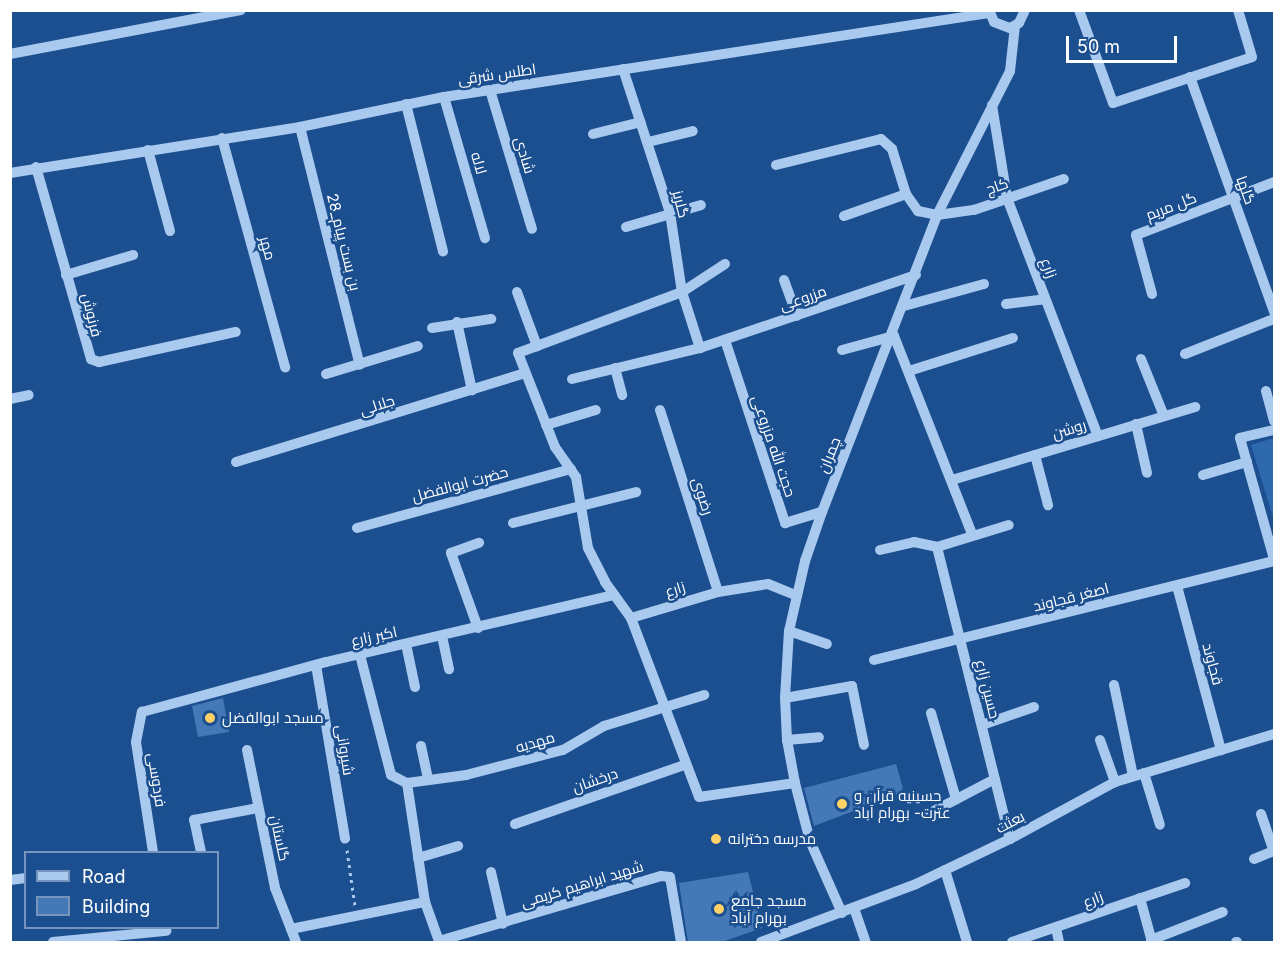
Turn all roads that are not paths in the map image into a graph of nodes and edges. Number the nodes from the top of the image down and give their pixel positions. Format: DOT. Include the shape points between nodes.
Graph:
graph roads {
  1 [pos="241,10"];
  2 [pos="1025,10"];
  3 [pos="1079,10"];
  4 [pos="1238,10"];
  5 [pos="989,12"];
  6 [pos="1015,26"];
  7 [pos="10,54"];
  8 [pos="623,69"];
  9 [pos="1190,77"];
  10 [pos="490,90"];
  11 [pos="444,97"];
  12 [pos="406,104"];
  13 [pos="992,105"];
  14 [pos="640,122"];
  15 [pos="300,127"];
  16 [pos="693,131"];
  17 [pos="593,134"];
  18 [pos="222,138"];
  19 [pos="648,142"];
  20 [pos="148,150"];
  21 [pos="776,165"];
  22 [pos="36,167"];
  23 [pos="10,173"];
  24 [pos="1064,179"];
  25 [pos="1275,182"];
  26 [pos="906,195"];
  27 [pos="1233,197"];
  28 [pos="1007,198"];
  29 [pos="701,205"];
  30 [pos="670,213"];
  31 [pos="937,215"];
  32 [pos="844,216"];
  33 [pos="626,228"];
  34 [pos="532,229"];
  35 [pos="170,231"];
  36 [pos="485,238"];
  37 [pos="443,251"];
  38 [pos="133,255"];
  39 [pos="725,264"];
  40 [pos="66,275"];
  41 [pos="916,275"];
  42 [pos="784,280"];
  43 [pos="984,284"];
  44 [pos="517,292"];
  45 [pos="682,292"];
  46 [pos="1152,294"];
  47 [pos="1045,299"];
  48 [pos="1006,304"];
  49 [pos="904,306"];
  50 [pos="1275,312"];
  51 [pos="797,316"];
  52 [pos="491,319"];
  53 [pos="1275,319"];
  54 [pos="457,322"];
  55 [pos="432,328"];
  56 [pos="236,332"];
  57 [pos="894,336"];
  58 [pos="1013,338"];
  59 [pos="725,340"];
  60 [pos="418,346"];
  61 [pos="537,346"];
  62 [pos="700,348"];
  63 [pos="842,350"];
  64 [pos="1185,354"];
  65 [pos="1141,359"];
  66 [pos="360,364"];
  67 [pos="285,367"];
  68 [pos="615,369"];
  69 [pos="909,371"];
  70 [pos="525,373"];
  71 [pos="326,375"];
  72 [pos="572,379"];
  73 [pos="472,390"];
  74 [pos="1266,391"];
  75 [pos="29,395"];
  76 [pos="622,395"];
  77 [pos="10,399"];
  78 [pos="1195,407"];
  79 [pos="660,410"];
  80 [pos="596,411"];
  81 [pos="1164,416"];
  82 [pos="1275,421"];
  83 [pos="1136,424"];
  84 [pos="546,425"];
  85 [pos="1275,430"];
  86 [pos="1098,436"];
  87 [pos="1035,455"];
  88 [pos="236,462"];
  89 [pos="1247,462"];
  90 [pos="571,469"];
  91 [pos="1147,473"];
  92 [pos="1203,475"];
  93 [pos="952,480"];
  94 [pos="636,492"];
  95 [pos="1048,505"];
  96 [pos="581,506"];
  97 [pos="822,512"];
  98 [pos="513,523"];
  99 [pos="1009,525"];
  100 [pos="357,528"];
  101 [pos="972,534"];
  102 [pos="479,543"];
  103 [pos="937,547"];
  104 [pos="880,550"];
  105 [pos="1275,560"];
  106 [pos="1177,586"];
  107 [pos="717,592"];
  108 [pos="614,595"];
  109 [pos="797,596"];
  110 [pos="632,618"];
  111 [pos="478,628"];
  112 [pos="789,631"];
  113 [pos="442,636"];
  114 [pos="961,641"];
  115 [pos="406,644"];
  116 [pos="827,644"];
  117 [pos="360,654"];
  118 [pos="874,660"];
  119 [pos="316,665"];
  120 [pos="449,669"];
  121 [pos="1114,684"];
  122 [pos="415,687"];
  123 [pos="704,695"];
  124 [pos="785,698"];
  125 [pos="1034,707"];
  126 [pos="664,708"];
  127 [pos="142,712"];
  128 [pos="931,713"];
  129 [pos="982,725"];
  130 [pos="1275,734"];
  131 [pos="819,737"];
  132 [pos="787,740"];
  133 [pos="1100,740"];
  134 [pos="864,745"];
  135 [pos="422,746"];
  136 [pos="247,750"];
  137 [pos="1221,750"];
  138 [pos="684,765"];
  139 [pos="1144,773"];
  140 [pos="1133,776"];
  141 [pos="428,779"];
  142 [pos="995,779"];
  143 [pos="1115,782"];
  144 [pos="407,783"];
  145 [pos="795,783"];
  146 [pos="956,800"];
  147 [pos="258,808"];
  148 [pos="930,813"];
  149 [pos="1261,814"];
  150 [pos="515,824"];
  151 [pos="1160,825"];
  152 [pos="345,839"];
  153 [pos="1010,839"];
  154 [pos="458,846"];
  155 [pos="153,851"];
  156 [pos="201,851"];
  157 [pos="1275,851"];
  158 [pos="418,858"];
  159 [pos="1254,859"];
  160 [pos="945,870"];
  161 [pos="491,872"];
  162 [pos="1185,882"];
  163 [pos="1140,898"];
  164 [pos="425,902"];
  165 [pos="854,908"];
  166 [pos="1223,912"];
  167 [pos="842,913"];
  168 [pos="503,924"];
  169 [pos="1056,928"];
  170 [pos="166,929"];
  171 [pos="291,929"];
  172 [pos="1151,941"];
  173 [pos="53,942"];
  174 [pos="168,942"];
  175 [pos="296,942"];
  176 [pos="681,942"];
  177 [pos="761,942"];
  178 [pos="866,942"];
  179 [pos="967,942"];
  180 [pos="1012,942"];
  181 [pos="1059,942"];
  1 -- 7 [label="street"];
  2 -- 6 [label="street"];
  3 -- 9 [label="street" via="1113,103"];
  4 -- 9 [label="street" via="1252,57"];
  5 -- 6 [label="street" via="999,26"];
  5 -- 8 [label="street, اطلس شرقی"];
  6 -- 13 [label="street, چمران" via="1010,71"];
  8 -- 10 [label="street, اطلس شرقی"];
  8 -- 14 [label="street, گلریز"];
  9 -- 27 [label="street, گلها"];
  10 -- 11 [label="street, اطلس شرقی"];
  10 -- 34 [label="street, شادی"];
  11 -- 12 [label="street, اطلس شرقی"];
  11 -- 36 [label="street, لاله"];
  12 -- 15 [label="street, اطلس شرقی"];
  12 -- 37 [label="street"];
  13 -- 28 [label="street, زارع"];
  13 -- 31 [label="street, چمران"];
  14 -- 17 [label="street"];
  14 -- 19 [label="street, گلریز"];
  15 -- 18 [label="street, اطلس شرقی"];
  15 -- 66 [label="street, بن بست پیام_28"];
  16 -- 19 [label="street"];
  18 -- 20 [label="street, اطلس شرقی"];
  18 -- 67 [label="street, مهر"];
  19 -- 30 [label="street, گلریز"];
  20 -- 22 [label="street, اطلس شرقی"];
  20 -- 35 [label="street"];
  21 -- 26 [label="street" via="881,139 892,149"];
  22 -- 23 [label="street, اطلس شرقی"];
  22 -- 40 [label="street, فرنوش"];
  24 -- 28 [label="street, کاج"];
  25 -- 27 [label="street, گل مریم"];
  26 -- 31 [label="street" via="918,211"];
  26 -- 32 [label="street"];
  27 -- 46 [label="street, گل مریم" via="1136,235"];
  27 -- 50 [label="street, گلها"];
  28 -- 31 [label="street, کاج" via="974,210"];
  28 -- 47 [label="street, زارع"];
  29 -- 30 [label="street"];
  30 -- 33 [label="street"];
  30 -- 45 [label="street, گلریز"];
  31 -- 41 [label="street, چمران"];
  38 -- 40 [label="street"];
  39 -- 45 [label="street"];
  40 -- 56 [label="street, فرنوش" via="86,352 99,362"];
  41 -- 49 [label="street, چمران"];
  41 -- 51 [label="street, مزروعی"];
  42 -- 51 [label="street"];
  43 -- 49 [label="street"];
  44 -- 61 [label="street"];
  45 -- 61 [label="street"];
  45 -- 62 [label="street, گلریز"];
  47 -- 48 [label="street"];
  47 -- 86 [label="street, زارع"];
  49 -- 57 [label="street, چمران"];
  51 -- 59 [label="street, مزروعی"];
  52 -- 54 [label="street"];
  53 -- 64 [label="street"];
  54 -- 55 [label="street"];
  54 -- 73 [label="street"];
  57 -- 63 [label="street"];
  57 -- 69 [label="street"];
  57 -- 97 [label="street, چمران"];
  58 -- 69 [label="street"];
  59 -- 62 [label="street, مزروعی"];
  59 -- 97 [label="street, حجت الله مزروعی" via="785,523"];
  60 -- 66 [label="street"];
  61 -- 70 [label="street" via="518,353"];
  62 -- 68 [label="street, مزروعی"];
  65 -- 81 [label="street"];
  66 -- 71 [label="street"];
  68 -- 72 [label="street, مزروعی"];
  68 -- 76 [label="street"];
  69 -- 93 [label="street"];
  70 -- 73 [label="street, جلالی"];
  70 -- 84 [label="street"];
  73 -- 88 [label="street, جلالی"];
  74 -- 82 [label="street"];
  75 -- 77 [label="street"];
  78 -- 81 [label="street, روشن"];
  79 -- 107 [label="street, رضوی"];
  80 -- 84 [label="street"];
  81 -- 83 [label="street, روشن"];
  83 -- 86 [label="street, روشن"];
  83 -- 91 [label="street"];
  84 -- 90 [label="street" via="555,447"];
  85 -- 89 [label="street" via="1240,438"];
  86 -- 87 [label="street, روشن"];
  87 -- 93 [label="street, روشن"];
  87 -- 95 [label="street"];
  89 -- 92 [label="street"];
  89 -- 105 [label="street"];
  90 -- 96 [label="street"];
  90 -- 100 [label="street, حضرت ابوالفضل"];
  93 -- 101 [label="street"];
  94 -- 96 [label="street"];
  96 -- 98 [label="street"];
  96 -- 108 [label="street" via="588,548"];
  97 -- 109 [label="street, چمران"];
  99 -- 101 [label="street"];
  101 -- 103 [label="street"];
  102 -- 111 [label="street" via="451,553"];
  103 -- 104 [label="street" via="914,542"];
  103 -- 114 [label="street, حسین زارع"];
  105 -- 106 [label="street, اصغر قجاوند"];
  106 -- 114 [label="street, اصغر قجاوند"];
  106 -- 137 [label="street, قجاوند"];
  107 -- 109 [label="street, زارع" via="768,584"];
  107 -- 110 [label="street, زارع"];
  108 -- 110 [label="street"];
  108 -- 111 [label="street, اکبر زارع"];
  109 -- 112 [label="street, چمران"];
  110 -- 126 [label="street"];
  111 -- 113 [label="street, اکبر زارع"];
  112 -- 116 [label="street"];
  112 -- 124 [label="street, چمران"];
  113 -- 115 [label="street, اکبر زارع"];
  113 -- 120 [label="street"];
  114 -- 118 [label="street, اصغر قجاوند"];
  114 -- 129 [label="street, حسین زارع"];
  115 -- 117 [label="street, اکبر زارع"];
  115 -- 122 [label="street"];
  117 -- 119 [label="street, اکبر زارع"];
  117 -- 144 [label="street" via="391,775"];
  119 -- 127 [label="street, اکبر زارع"];
  119 -- 152 [label="street, شیروانی"];
  121 -- 140 [label="street"];
  123 -- 126 [label="street, مهدیه"];
  124 -- 132 [label="street, چمران"];
  124 -- 134 [label="street" via="852,686"];
  125 -- 129 [label="street"];
  126 -- 138 [label="street"];
  126 -- 141 [label="street, مهدیه" via="604,726 563,750 466,775"];
  127 -- 155 [label="street, فردوسی" via="136,742"];
  128 -- 146 [label="street"];
  129 -- 142 [label="street, حسین زارع"];
  130 -- 137 [label="street, بعثت"];
  131 -- 132 [label="street"];
  132 -- 145 [label="street, چمران"];
  133 -- 143 [label="street"];
  135 -- 141 [label="street"];
  136 -- 147 [label="street, گلستان"];
  137 -- 139 [label="street, بعثت"];
  138 -- 145 [label="street" via="699,797"];
  138 -- 150 [label="street, درخشان"];
  139 -- 140 [label="street, بعثت"];
  139 -- 151 [label="street"];
  140 -- 143 [label="street, بعثت"];
  141 -- 144 [label="street, مهدیه"];
  142 -- 146 [label="street"];
  142 -- 153 [label="street, حسین زارع"];
  143 -- 153 [label="street, بعثت"];
  144 -- 158 [label="street"];
  145 -- 167 [label="street, چمران" via="810,842"];
  146 -- 148 [label="street"];
  147 -- 156 [label="street" via="194,820"];
  147 -- 171 [label="street, گلستان" via="275,888"];
  149 -- 157 [label="street"];
  153 -- 160 [label="street, بعثت"];
  154 -- 158 [label="street"];
  157 -- 159 [label="street"];
  158 -- 164 [label="street"];
  160 -- 165 [label="street, بعثت"];
  160 -- 179 [label="street"];
  161 -- 168 [label="street"];
  162 -- 163 [label="street, زارع"];
  163 -- 169 [label="street, زارع"];
  163 -- 172 [label="street"];
  164 -- 168 [label="street, شهید ابراهیم کریمی" via="439,941"];
  164 -- 171 [label="street"];
  165 -- 167 [label="street, بعثت"];
  165 -- 178 [label="street"];
  166 -- 172 [label="street"];
  167 -- 177 [label="street, بعثت"];
  168 -- 176 [label="street, شهید ابراهیم کریمی" via="661,876 670,877"];
  169 -- 180 [label="street, زارع"];
  169 -- 181 [label="street"];
  170 -- 173 [label="street"];
  170 -- 174 [label="street"];
  171 -- 175 [label="street, گلستان"];
}
